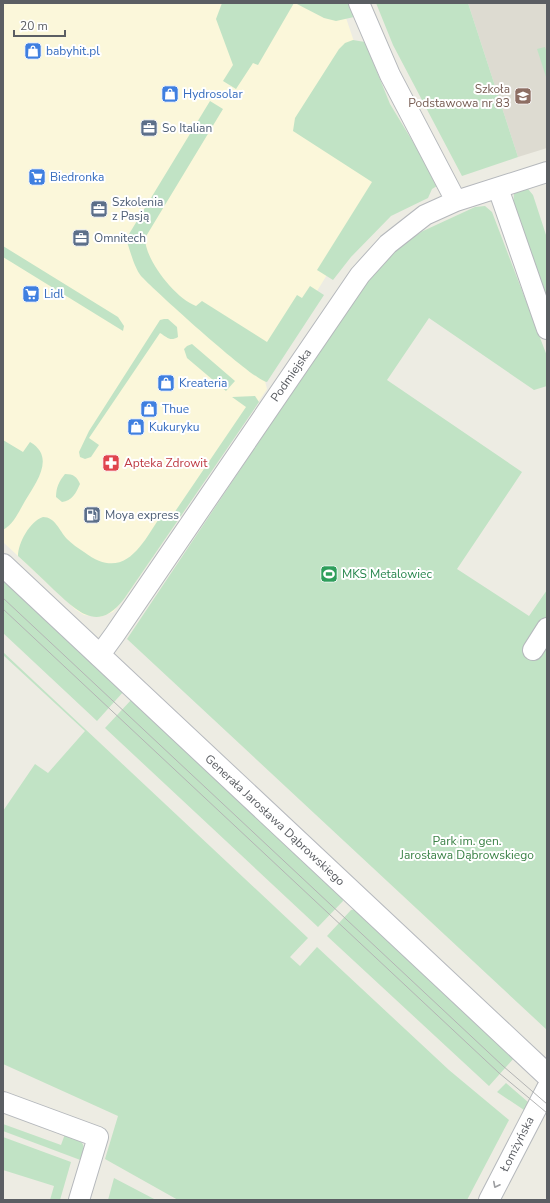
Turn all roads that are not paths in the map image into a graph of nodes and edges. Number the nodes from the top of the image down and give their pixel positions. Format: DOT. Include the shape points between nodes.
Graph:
graph roads {
  1 [pos="358,3"];
  2 [pos="547,172"];
  3 [pos="498,188"];
  4 [pos="456,201"];
  5 [pos="547,329"];
  6 [pos="3,565"];
  7 [pos="547,628"];
  8 [pos="533,650"];
  9 [pos="99,656"];
  10 [pos="547,1075"];
  11 [pos="547,1088"];
  12 [pos="3,1102"];
  13 [pos="79,1200"];
  14 [pos="489,1200"];
  1 -- 4 [label="street" via="390,75"];
  2 -- 3 [label="street, Podmiejska"];
  3 -- 4 [label="street, Podmiejska"];
  3 -- 5 [label="street"];
  4 -- 9 [label="street, Podmiejska" via="417,220 388,244 360,275"];
  6 -- 9 [label="street, Generała Jarosława Dąbrowskiego"];
  7 -- 8 [label="street"];
  9 -- 10 [label="street, Generała Jarosława Dąbrowskiego"];
  11 -- 14 [label="street, Łomżyńska, one-way"];
  12 -- 13 [label="street" via="98,1137"];
}
